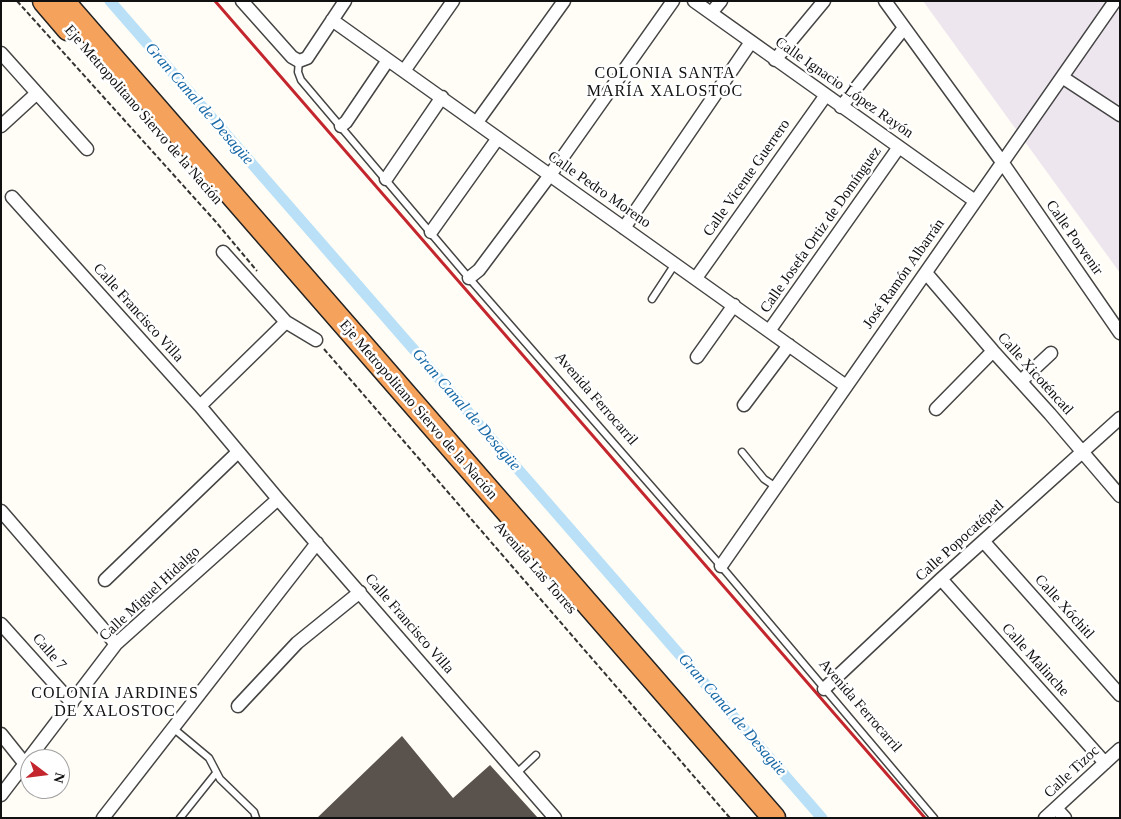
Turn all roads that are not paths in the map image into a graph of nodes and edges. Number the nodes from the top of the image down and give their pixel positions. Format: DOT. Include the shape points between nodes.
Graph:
graph roads {
  1 [pos="44,1"];
  2 [pos="63,1"];
  3 [pos="242,1"];
  4 [pos="345,1"];
  5 [pos="453,1"];
  6 [pos="564,1"];
  7 [pos="673,1"];
  8 [pos="694,1"];
  9 [pos="721,1"];
  10 [pos="824,1"];
  11 [pos="885,1"];
  12 [pos="1115,1"];
  13 [pos="711,13"];
  14 [pos="332,20"];
  15 [pos="904,28"];
  16 [pos="751,42"];
  17 [pos="1,53"];
  18 [pos="388,60"];
  19 [pos="776,60"];
  20 [pos="299,61"];
  21 [pos="404,71"];
  22 [pos="1062,77"];
  23 [pos="37,93"];
  24 [pos="826,96"];
  25 [pos="442,97"];
  26 [pos="842,106"];
  27 [pos="1120,115"];
  28 [pos="477,122"];
  29 [pos="1,126"];
  30 [pos="341,126"];
  31 [pos="498,138"];
  32 [pos="899,147"];
  33 [pos="87,149"];
  34 [pos="1002,162"];
  35 [pos="550,175"];
  36 [pos="386,179"];
  37 [pos="12,197"];
  38 [pos="975,201"];
  39 [pos="624,228"];
  40 [pos="431,232"];
  41 [pos="223,252"];
  42 [pos="675,264"];
  43 [pos="926,273"];
  44 [pos="469,278"];
  45 [pos="696,278"];
  46 [pos="652,298"];
  47 [pos="734,305"];
  48 [pos="286,322"];
  49 [pos="769,330"];
  50 [pos="1120,333"];
  51 [pos="316,340"];
  52 [pos="790,345"];
  53 [pos="993,351"];
  54 [pos="1051,353"];
  55 [pos="698,357"];
  56 [pos="1021,381"];
  57 [pos="846,386"];
  58 [pos="744,405"];
  59 [pos="200,406"];
  60 [pos="936,409"];
  61 [pos="1120,418"];
  62 [pos="238,452"];
  63 [pos="742,452"];
  64 [pos="1081,452"];
  65 [pos="776,487"];
  66 [pos="1120,496"];
  67 [pos="278,500"];
  68 [pos="1,511"];
  69 [pos="317,542"];
  70 [pos="984,542"];
  71 [pos="721,566"];
  72 [pos="941,579"];
  73 [pos="104,580"];
  74 [pos="360,592"];
  75 [pos="1,624"];
  76 [pos="116,644"];
  77 [pos="824,690"];
  78 [pos="1120,695"];
  79 [pos="72,703"];
  80 [pos="238,706"];
  81 [pos="172,727"];
  82 [pos="1,734"];
  83 [pos="37,749"];
  84 [pos="1120,749"];
  85 [pos="536,755"];
  86 [pos="20,757"];
  87 [pos="1105,762"];
  88 [pos="20,771"];
  89 [pos="216,773"];
  90 [pos="517,773"];
  91 [pos="1,795"];
  92 [pos="1056,808"];
  93 [pos="103,818"];
  94 [pos="180,818"];
  95 [pos="256,818"];
  96 [pos="555,818"];
  97 [pos="754,818"];
  98 [pos="774,818"];
  99 [pos="934,818"];
  100 [pos="1046,818"];
  101 [pos="1065,818"];
  1 -- 97 [label="highway, Eje Metropolitano Siervo de la Nación"];
  2 -- 98 [label="highway, Eje Metropolitano Siervo de la Nación"];
  3 -- 20 [label="street" via="292,58"];
  4 -- 14 [label="street"];
  5 -- 21 [label="street"];
  6 -- 28 [label="street"];
  7 -- 35 [label="street"];
  8 -- 13 [label="street, Calle Ignacio López Rayón"];
  9 -- 13 [label="street"];
  10 -- 19 [label="street"];
  11 -- 15 [label="street, Calle Porvenir"];
  12 -- 22 [label="street, José Ramón Albarrán"];
  13 -- 16 [label="street, Calle Ignacio López Rayón"];
  14 -- 18 [label="street, Calle Pedro Moreno"];
  14 -- 20 [label="street" via="307,58"];
  15 -- 26 [label="street"];
  15 -- 34 [label="street, Calle Porvenir"];
  16 -- 19 [label="street, Calle Ignacio López Rayón"];
  16 -- 39 [label="street"];
  17 -- 23 [label="street"];
  18 -- 21 [label="street, Calle Pedro Moreno"];
  18 -- 30 [label="street"];
  19 -- 24 [label="street, Calle Ignacio López Rayón"];
  20 -- 30 [label="lane, Avenida Ferrocarril" via="301,80"];
  21 -- 25 [label="street, Calle Pedro Moreno"];
  22 -- 27 [label="street"];
  22 -- 34 [label="street, José Ramón Albarrán"];
  23 -- 29 [label="street"];
  23 -- 33 [label="street"];
  24 -- 26 [label="street, Calle Ignacio López Rayón"];
  24 -- 45 [label="street, Calle Vicente Guerrero"];
  25 -- 28 [label="street, Calle Pedro Moreno"];
  25 -- 36 [label="street"];
  26 -- 32 [label="street, Calle Ignacio López Rayón"];
  28 -- 31 [label="street, Calle Pedro Moreno"];
  30 -- 36 [label="lane, Avenida Ferrocarril"];
  31 -- 35 [label="street, Calle Pedro Moreno"];
  31 -- 40 [label="street"];
  32 -- 38 [label="street, Calle Ignacio López Rayón"];
  32 -- 49 [label="street, Calle Josefa Ortiz de Domínguez"];
  34 -- 38 [label="street, José Ramón Albarrán"];
  34 -- 50 [label="street, Calle Porvenir"];
  35 -- 39 [label="street, Calle Pedro Moreno"];
  35 -- 44 [label="street" via="479,270"];
  36 -- 40 [label="lane, Avenida Ferrocarril"];
  37 -- 59 [label="street, Calle Francisco Villa"];
  38 -- 43 [label="street, José Ramón Albarrán"];
  39 -- 42 [label="street, Calle Pedro Moreno"];
  40 -- 44 [label="lane, Avenida Ferrocarril"];
  41 -- 48 [label="street"];
  42 -- 45 [label="street, Calle Pedro Moreno"];
  42 -- 46 [label="lane"];
  43 -- 53 [label="street, Calle Xicoténcatl"];
  43 -- 57 [label="street, José Ramón Albarrán"];
  44 -- 71 [label="lane, Avenida Ferrocarril"];
  45 -- 47 [label="street, Calle Pedro Moreno"];
  47 -- 49 [label="street, Calle Pedro Moreno"];
  47 -- 55 [label="street"];
  48 -- 51 [label="street"];
  48 -- 59 [label="street"];
  49 -- 52 [label="street, Calle Pedro Moreno"];
  52 -- 57 [label="street, Calle Pedro Moreno"];
  52 -- 58 [label="street"];
  53 -- 56 [label="street, Calle Xicoténcatl"];
  53 -- 60 [label="street"];
  54 -- 56 [label="street"];
  56 -- 64 [label="street, Calle Xicoténcatl"];
  57 -- 65 [label="street, José Ramón Albarrán"];
  59 -- 62 [label="street, Calle Francisco Villa"];
  61 -- 64 [label="street, Calle Popocatépetl"];
  62 -- 67 [label="street, Calle Francisco Villa"];
  62 -- 73 [label="street"];
  63 -- 65 [label="lane" via="764,479"];
  64 -- 66 [label="street, Calle Xicoténcatl"];
  64 -- 70 [label="street, Calle Popocatépetl"];
  65 -- 71 [label="street, José Ramón Albarrán"];
  67 -- 69 [label="street, Calle Francisco Villa"];
  67 -- 76 [label="street, Calle Miguel Hidalgo"];
  68 -- 76 [label="street"];
  69 -- 74 [label="street, Calle Francisco Villa"];
  69 -- 81 [label="street"];
  70 -- 72 [label="street, Calle Popocatépetl"];
  70 -- 78 [label="street, Calle Xóchitl"];
  71 -- 77 [label="lane, Avenida Ferrocarril"];
  72 -- 77 [label="street, Calle Popocatépetl"];
  72 -- 87 [label="street, Calle Malinche"];
  74 -- 80 [label="street" via="297,643"];
  74 -- 90 [label="street, Calle Francisco Villa"];
  75 -- 79 [label="street, Calle 7"];
  76 -- 79 [label="street, Calle Miguel Hidalgo"];
  77 -- 99 [label="lane, Avenida Ferrocarril"];
  79 -- 83 [label="street, Calle Miguel Hidalgo"];
  81 -- 89 [label="lane" via="209,758"];
  81 -- 93 [label="street"];
  82 -- 86 [label="street"];
  84 -- 87 [label="street, Calle Tizoc"];
  85 -- 90 [label="lane"];
  87 -- 92 [label="street, Calle Tizoc"];
  88 -- 91 [label="street, Calle Miguel Hidalgo"];
  89 -- 94 [label="lane"];
  89 -- 95 [label="lane"];
  90 -- 96 [label="street, Calle Francisco Villa"];
  92 -- 100 [label="street, Calle Tizoc"];
  92 -- 101 [label="street"];
}
